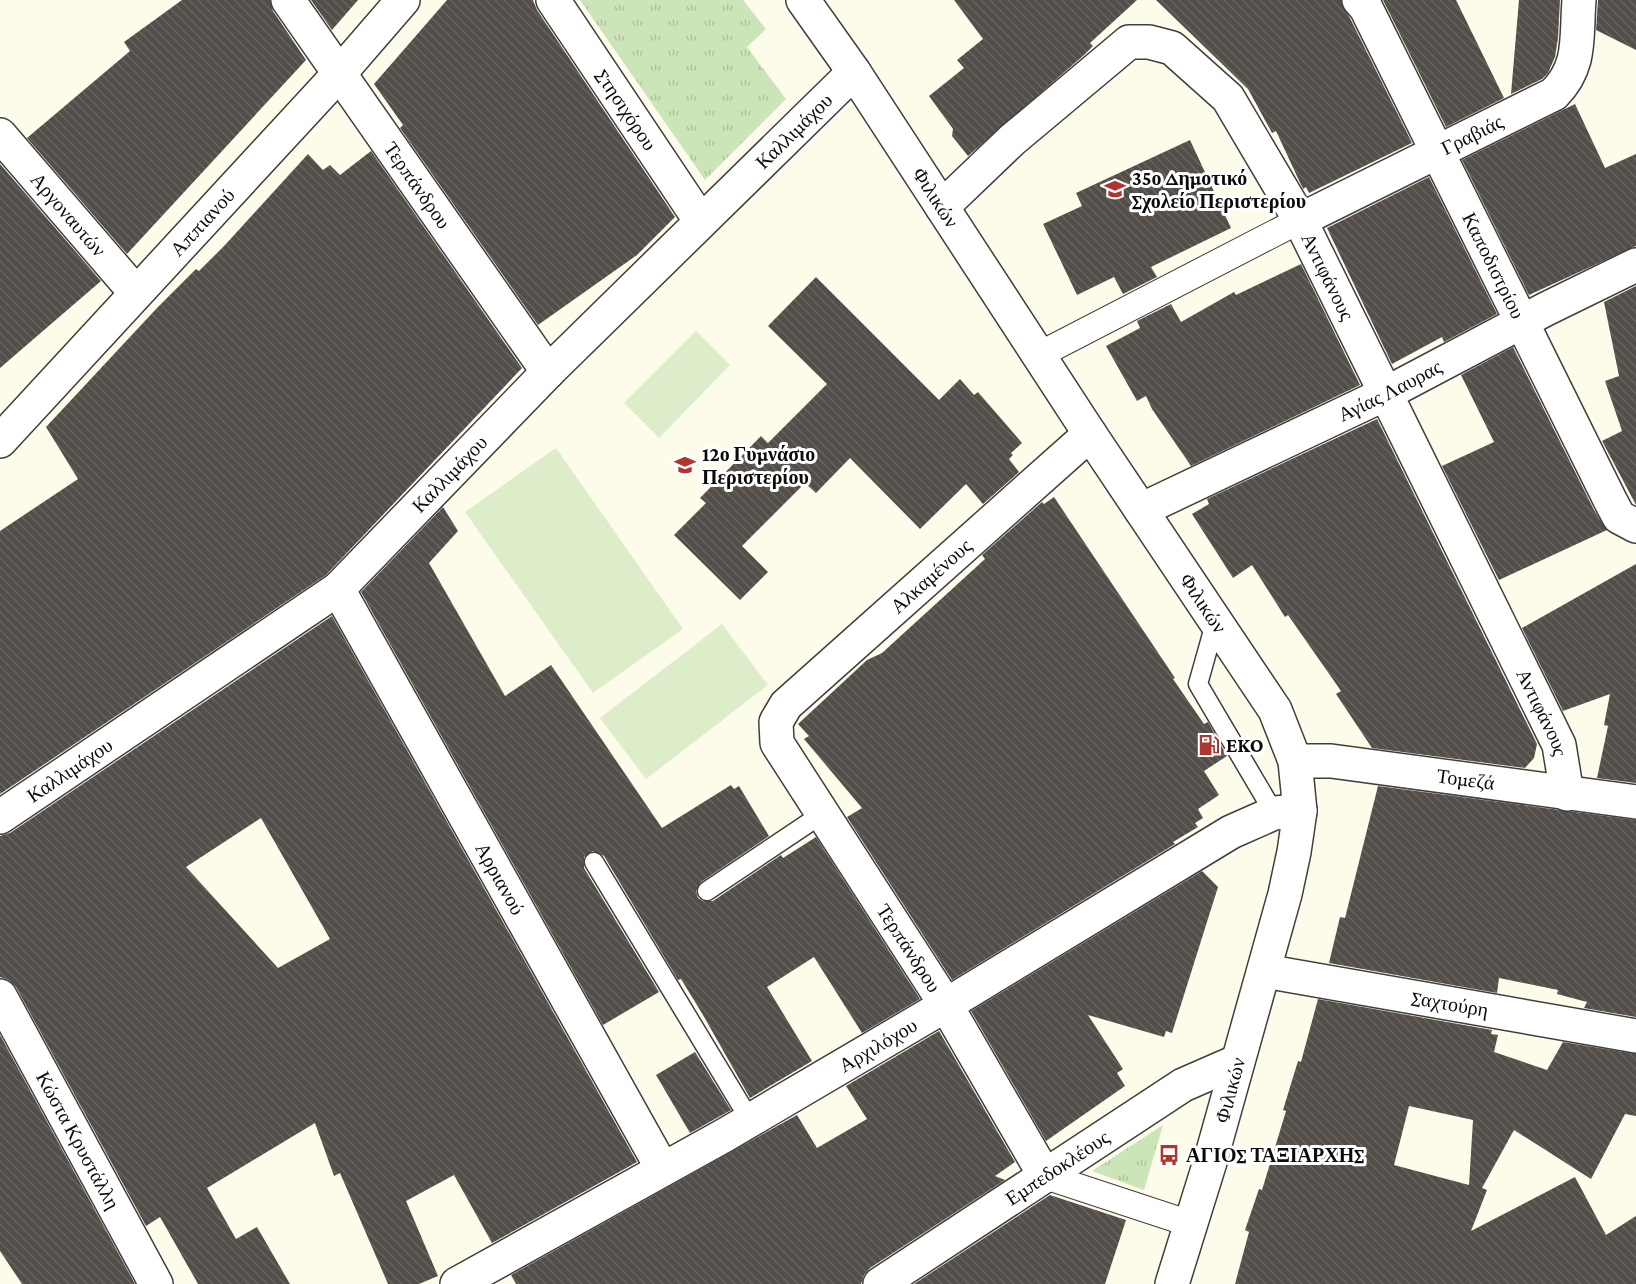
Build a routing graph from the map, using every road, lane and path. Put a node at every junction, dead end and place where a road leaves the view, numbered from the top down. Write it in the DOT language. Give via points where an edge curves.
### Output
graph roads {
  1 [pos="288,0"];
  2 [pos="403,0"];
  3 [pos="553,0"];
  4 [pos="803,0"];
  5 [pos="1359,0"];
  6 [pos="1579,0"];
  7 [pos="854,72"];
  8 [pos="339,74"];
  9 [pos="0,135"];
  10 [pos="1439,152"];
  11 [pos="942,207"];
  12 [pos="700,220"];
  13 [pos="1300,220"];
  14 [pos="1636,265"];
  15 [pos="136,293"];
  16 [pos="1521,322"];
  17 [pos="1039,356"];
  18 [pos="548,372"];
  19 [pos="1387,393"];
  20 [pos="1090,434"];
  21 [pos="0,441"];
  22 [pos="1141,510"];
  23 [pos="1636,526"];
  24 [pos="338,589"];
  25 [pos="1216,620"];
  26 [pos="776,722"];
  27 [pos="1295,761"];
  28 [pos="1567,794"];
  29 [pos="1636,802"];
  30 [pos="1287,812"];
  31 [pos="822,814"];
  32 [pos="0,817"];
  33 [pos="594,862"];
  34 [pos="707,891"];
  35 [pos="1264,971"];
  36 [pos="0,996"];
  37 [pos="946,1005"];
  38 [pos="1636,1035"];
  39 [pos="1238,1061"];
  40 [pos="750,1120"];
  41 [pos="662,1168"];
  42 [pos="1045,1176"];
  43 [pos="1191,1224"];
  44 [pos="156,1284"];
  45 [pos="457,1284"];
  46 [pos="880,1284"];
  47 [pos="1172,1284"];
  1 -- 8 [label="street, Τερπάνδρου"];
  2 -- 8 [label="street, Αππιανού"];
  3 -- 12 [label="street, Στησιχόρου"];
  4 -- 7 [label="street, Φιλικών"];
  5 -- 10 [label="street, Καποδιστρίου"];
  6 -- 10 [label="street, Γραβιάς" via="1574,63 1567,81 1554,94"];
  7 -- 11 [label="street, Φιλικών"];
  7 -- 12 [label="street, Καλλιμάχου"];
  8 -- 15 [label="street, Αππιανού"];
  8 -- 18 [label="street, Τερπάνδρου"];
  9 -- 15 [label="street, Αργοναυτών"];
  10 -- 13 [label="street, Γραβιάς"];
  10 -- 16 [label="street, Καποδιστρίου"];
  11 -- 13 [label="street, Αντιφάνους" via="1012,140 1129,42 1149,42 1172,48 1228,98"];
  11 -- 17 [label="street, Φιλικών"];
  12 -- 18 [label="street, Καλλιμάχου"];
  13 -- 17 [label="street"];
  13 -- 19 [label="street, Αντιφάνους"];
  14 -- 16 [label="street, Αγίας Λαυρας"];
  15 -- 21 [label="street, Αππιανού"];
  16 -- 19 [label="street, Αγίας Λαυρας"];
  16 -- 23 [label="street, Καποδιστρίου" via="1619,517"];
  17 -- 20 [label="street, Φιλικών"];
  18 -- 24 [label="street, Καλλιμάχου"];
  19 -- 22 [label="street, Αγίας Λαυρας"];
  19 -- 28 [label="street, Αντιφάνους" via="1559,745"];
  20 -- 22 [label="street, Φιλικών"];
  20 -- 26 [label="street, Αλκαμένους" via="786,705"];
  22 -- 25 [label="street, Φιλικών"];
  24 -- 32 [label="street, Καλλιμάχου"];
  24 -- 41 [label="street, Αρριανού"];
  25 -- 27 [label="street, Φιλικών" via="1275,710"];
  25 -- 30 [label="lane" via="1198,684"];
  26 -- 31 [label="street, Τερπάνδρου" via="777,743"];
  27 -- 28 [label="street, Τομεζά" via="1331,761"];
  27 -- 30 [label="street, Φιλικών"];
  28 -- 29 [label="street, Τομεζά"];
  30 -- 35 [label="street, Φιλικών" via="1285,894"];
  30 -- 37 [label="street, Αρχιλόχου" via="1232,832"];
  31 -- 34 [label="lane"];
  31 -- 37 [label="street, Τερπάνδρου"];
  33 -- 40 [label="lane"];
  35 -- 38 [label="street, Σαχτούρη"];
  35 -- 39 [label="street, Φιλικών"];
  36 -- 44 [label="street, Κώστα Κρυστάλλη"];
  37 -- 40 [label="street, Αρχιλόχου"];
  37 -- 42 [label="street, Τερπάνδρου"];
  39 -- 42 [label="street, Εμπεδοκλέους" via="1183,1085"];
  39 -- 43 [label="street, Φιλικών"];
  40 -- 41 [label="street, Αρχιλόχου"];
  41 -- 45 [label="street, Αρχιλόχου"];
  42 -- 43 [label="street"];
  42 -- 46 [label="street, Εμπεδοκλέους"];
  43 -- 47 [label="street, Φιλικών"];
}
